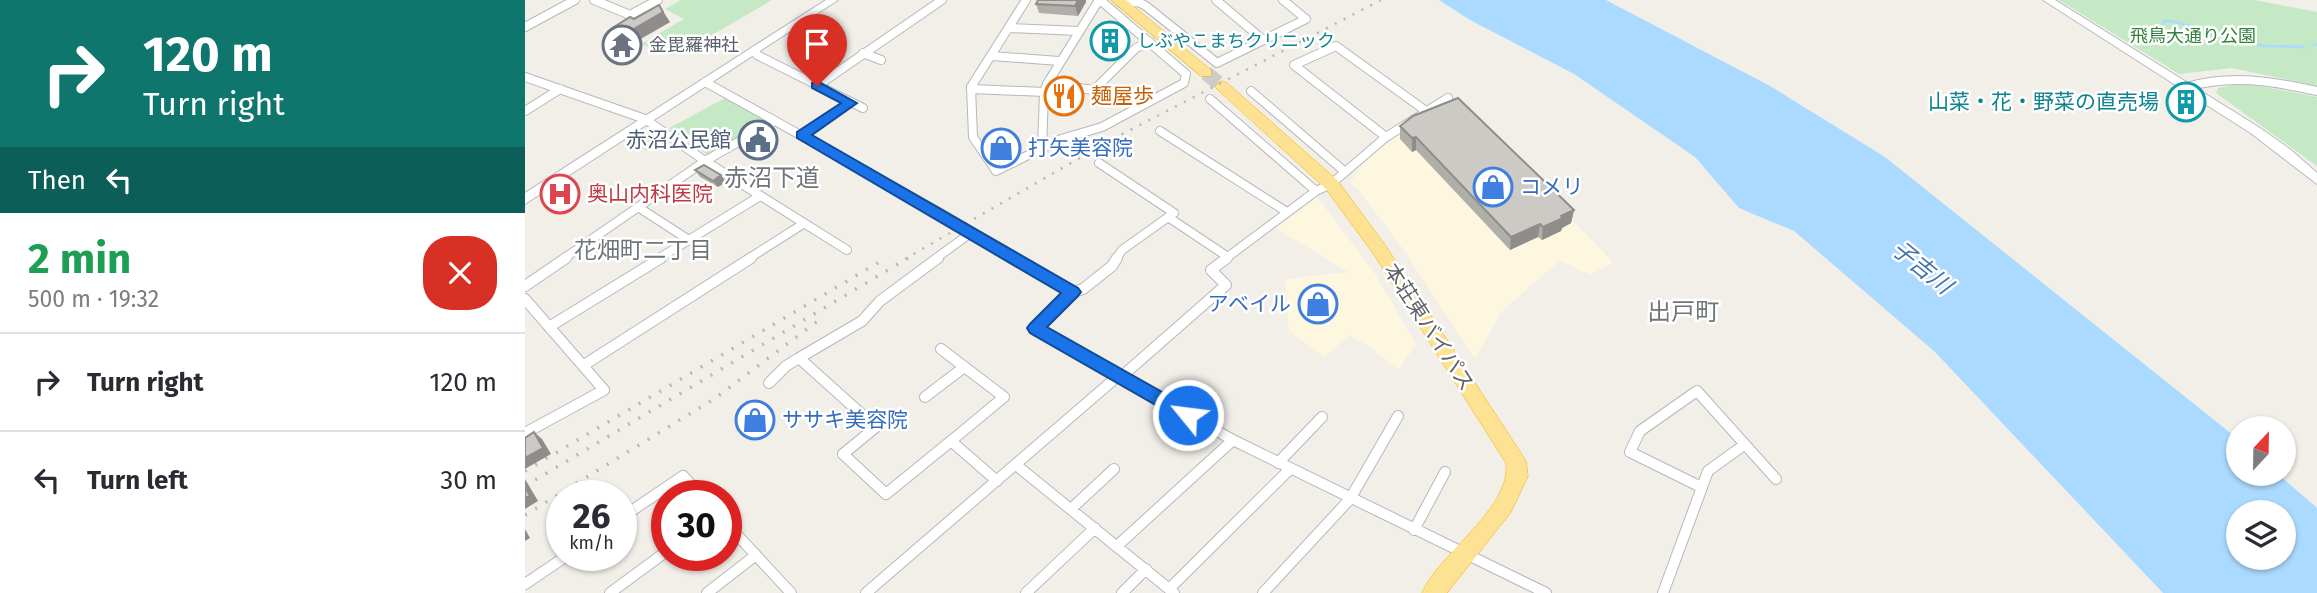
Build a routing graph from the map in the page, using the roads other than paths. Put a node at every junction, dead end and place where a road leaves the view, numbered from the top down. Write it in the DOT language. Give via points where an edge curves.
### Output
graph roads {
  1 [pos="575,0"];
  2 [pos="594,0"];
  3 [pos="658,0"];
  4 [pos="833,0"];
  5 [pos="942,0"];
  6 [pos="1026,0"];
  7 [pos="1099,0"];
  8 [pos="1216,0"];
  9 [pos="1283,0"];
  10 [pos="2048,0"];
  11 [pos="1120,1"];
  12 [pos="525,27"];
  13 [pos="1009,28"];
  14 [pos="1079,31"];
  15 [pos="1262,39"];
  16 [pos="1150,42"];
  17 [pos="755,50"];
  18 [pos="863,53"];
  19 [pos="992,55"];
  20 [pos="881,60"];
  21 [pos="1059,61"];
  22 [pos="1206,73"];
  23 [pos="525,76"];
  24 [pos="705,82"];
  25 [pos="817,86"];
  26 [pos="2186,87"];
  27 [pos="1046,88"];
  28 [pos="560,89"];
  29 [pos="971,89"];
  30 [pos="1251,91"];
  31 [pos="2317,91"];
  32 [pos="1216,93"];
  33 [pos="1448,98"];
  34 [pos="850,103"];
  35 [pos="863,108"];
  36 [pos="525,111"];
  37 [pos="1426,111"];
  38 [pos="645,119"];
  39 [pos="775,121"];
  40 [pos="1160,131"];
  41 [pos="802,135"];
  42 [pos="1386,137"];
  43 [pos="1042,148"];
  44 [pos="705,161"];
  45 [pos="1099,163"];
  46 [pos="2317,180"];
  47 [pos="1330,182"];
  48 [pos="760,196"];
  49 [pos="525,199"];
  50 [pos="638,207"];
  51 [pos="1287,212"];
  52 [pos="1168,217"];
  53 [pos="803,224"];
  54 [pos="972,232"];
  55 [pos="689,240"];
  56 [pos="847,250"];
  57 [pos="1228,257"];
  58 [pos="525,286"];
  59 [pos="1073,292"];
  60 [pos="525,299"];
  61 [pos="549,327"];
  62 [pos="941,349"];
  63 [pos="799,358"];
  64 [pos="584,365"];
  65 [pos="963,368"];
  66 [pos="1119,377"];
  67 [pos="769,383"];
  68 [pos="925,397"];
  69 [pos="1398,416"];
  70 [pos="1322,417"];
  71 [pos="525,433"];
  72 [pos="1233,440"];
  73 [pos="951,441"];
  74 [pos="1744,445"];
  75 [pos="1016,464"];
  76 [pos="1284,466"];
  77 [pos="1114,469"];
  78 [pos="1445,472"];
  79 [pos="1776,479"];
  80 [pos="997,481"];
  81 [pos="1701,487"];
  82 [pos="1350,499"];
  83 [pos="1071,509"];
  84 [pos="1095,528"];
  85 [pos="1414,530"];
  86 [pos="742,540"];
  87 [pos="1117,546"];
  88 [pos="1465,554"];
  89 [pos="756,555"];
  90 [pos="651,563"];
  91 [pos="1146,569"];
  92 [pos="546,570"];
  93 [pos="525,584"];
  94 [pos="1172,591"];
  95 [pos="610,593"];
  96 [pos="707,593"];
  97 [pos="791,593"];
  98 [pos="866,593"];
  99 [pos="1026,593"];
  100 [pos="1122,593"];
  101 [pos="1263,593"];
  102 [pos="1433,593"];
  103 [pos="1546,593"];
  104 [pos="1663,593"];
  1 -- 12 [label="street"];
  2 -- 3 [label="street" via="630,15"];
  4 -- 17 [label="street"];
  5 -- 18 [label="street"];
  6 -- 13 [label="street"];
  7 -- 14 [label="street"];
  7 -- 16 [label="street"];
  8 -- 15 [label="street"];
  9 -- 15 [label="street" via="1306,19"];
  10 -- 26 [label="street"];
  11 -- 15 [label="street" via="1146,6 1217,63"];
  11 -- 22 [label="highway"];
  13 -- 14 [label="street"];
  13 -- 19 [label="street"];
  14 -- 21 [label="street"];
  16 -- 27 [label="street" via="1136,48 1094,90"];
  16 -- 43 [label="street" via="1186,74 1184,83 1102,127"];
  17 -- 24 [label="street"];
  17 -- 25 [label="street"];
  18 -- 20 [label="street"];
  18 -- 25 [label="street"];
  19 -- 21 [label="street"];
  19 -- 29 [label="street"];
  21 -- 27 [label="street"];
  23 -- 28 [label="street"];
  24 -- 38 [label="street"];
  24 -- 39 [label="street"];
  25 -- 34 [label="street"];
  26 -- 31 [label="street" via="2235,76"];
  26 -- 46 [label="street" via="2287,153"];
  27 -- 29 [label="street"];
  27 -- 43 [label="street"];
  28 -- 36 [label="street"];
  28 -- 38 [label="street"];
  29 -- 43 [label="street" via="973,137 996,171"];
  30 -- 47 [label="street"];
  32 -- 47 [label="highway, 本荘東バイパス"];
  33 -- 37 [label="street"];
  34 -- 35 [label="street"];
  34 -- 41 [label="street"];
  37 -- 42 [label="street"];
  37 -- 42 [label="street" via="1336,46 1294,65"];
  38 -- 44 [label="street"];
  38 -- 49 [label="street"];
  39 -- 41 [label="street"];
  39 -- 44 [label="street"];
  40 -- 51 [label="street"];
  41 -- 54 [label="street"];
  42 -- 47 [label="street"];
  44 -- 48 [label="street"];
  44 -- 50 [label="street"];
  45 -- 52 [label="street" via="1174,213"];
  47 -- 51 [label="street"];
  47 -- 88 [label="highway, 本荘東バイパス" via="1379,249 1516,461 1514,488"];
  48 -- 53 [label="street"];
  48 -- 55 [label="street"];
  50 -- 55 [label="street"];
  50 -- 58 [label="street"];
  51 -- 57 [label="street"];
  52 -- 57 [label="street"];
  52 -- 59 [label="street" via="1122,250 1112,266 1083,289"];
  53 -- 56 [label="street"];
  53 -- 64 [label="street"];
  54 -- 59 [label="street"];
  54 -- 63 [label="street" via="880,300 862,321"];
  55 -- 61 [label="street"];
  57 -- 66 [label="street" via="1211,271 1226,285"];
  59 -- 66 [label="street" via="1035,328"];
  60 -- 61 [label="street"];
  61 -- 64 [label="street"];
  62 -- 65 [label="street"];
  63 -- 67 [label="street"];
  63 -- 73 [label="street" via="877,427 843,454 885,494"];
  64 -- 71 [label="street" via="604,390"];
  65 -- 68 [label="street"];
  65 -- 73 [label="street" via="1004,397"];
  66 -- 72 [label="street"];
  66 -- 75 [label="street"];
  69 -- 82 [label="street"];
  70 -- 76 [label="street"];
  72 -- 76 [label="street"];
  72 -- 87 [label="street"];
  73 -- 80 [label="street"];
  74 -- 79 [label="street"];
  74 -- 81 [label="street" via="1708,471"];
  74 -- 81 [label="street" via="1697,391 1640,431 1630,452"];
  75 -- 80 [label="street"];
  75 -- 83 [label="street"];
  76 -- 82 [label="street"];
  76 -- 94 [label="street"];
  77 -- 83 [label="street"];
  78 -- 85 [label="street"];
  80 -- 98 [label="street"];
  81 -- 104 [label="street"];
  82 -- 85 [label="street"];
  82 -- 101 [label="street"];
  83 -- 84 [label="street"];
  84 -- 87 [label="street"];
  84 -- 99 [label="street"];
  85 -- 88 [label="street"];
  86 -- 89 [label="street"];
  87 -- 91 [label="street"];
  88 -- 102 [label="highway, 本荘東バイパス"];
  88 -- 103 [label="street"];
  89 -- 96 [label="street"];
  89 -- 97 [label="street"];
  90 -- 95 [label="street"];
  91 -- 94 [label="street"];
  91 -- 100 [label="street"];
  92 -- 93 [label="street"];
}
